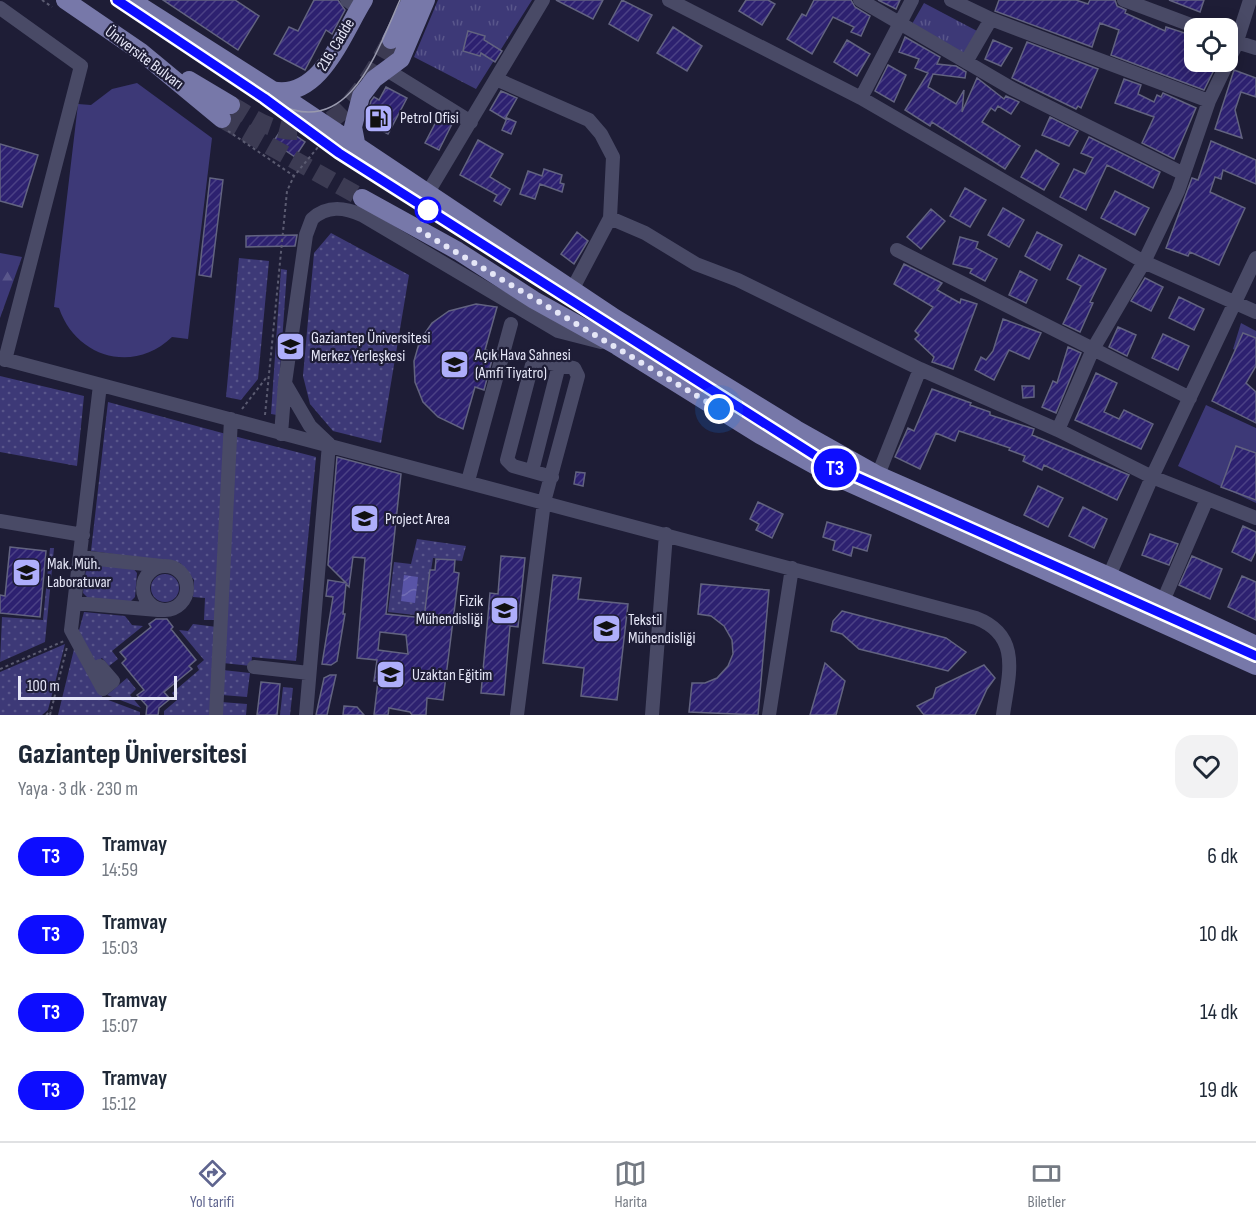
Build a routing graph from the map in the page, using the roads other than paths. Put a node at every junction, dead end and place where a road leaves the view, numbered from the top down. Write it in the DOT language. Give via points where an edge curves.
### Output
graph roads {
  1 [pos="65,0"];
  2 [pos="131,0"];
  3 [pos="411,0"];
  4 [pos="426,0"];
  5 [pos="543,0"];
  6 [pos="669,0"];
  7 [pos="861,0"];
  8 [pos="912,0"];
  9 [pos="951,0"];
  10 [pos="1124,0"];
  11 [pos="1250,0"];
  12 [pos="356,3"];
  13 [pos="0,8"];
  14 [pos="992,19"];
  15 [pos="900,22"];
  16 [pos="1184,22"];
  17 [pos="1238,27"];
  18 [pos="391,40"];
  19 [pos="1238,43"];
  20 [pos="1256,48"];
  21 [pos="966,62"];
  22 [pos="387,70"];
  23 [pos="1220,72"];
  24 [pos="496,79"];
  25 [pos="270,89"];
  26 [pos="861,98"];
  27 [pos="1209,101"];
  28 [pos="226,112"];
  29 [pos="471,122"];
  30 [pos="357,148"];
  31 [pos="1184,174"];
  32 [pos="427,194"];
  33 [pos="362,198"];
  34 [pos="610,218"];
  35 [pos="897,250"];
  36 [pos="1256,258"];
  37 [pos="1144,262"];
  38 [pos="572,290"];
  39 [pos="1237,302"];
  40 [pos="1256,312"];
  41 [pos="511,324"];
  42 [pos="612,345"];
  43 [pos="1093,350"];
  44 [pos="2,359"];
  45 [pos="559,365"];
  46 [pos="920,369"];
  47 [pos="285,383"];
  48 [pos="100,385"];
  49 [pos="1190,398"];
  50 [pos="231,419"];
  51 [pos="1058,430"];
  52 [pos="281,434"];
  53 [pos="329,444"];
  54 [pos="532,471"];
  55 [pos="878,475"];
  56 [pos="552,477"];
  57 [pos="1152,477"];
  58 [pos="468,481"];
  59 [pos="1207,499"];
  60 [pos="544,502"];
  61 [pos="1256,518"];
  62 [pos="0,521"];
  63 [pos="666,534"];
  64 [pos="83,535"];
  65 [pos="80,557"];
  66 [pos="165,566"];
  67 [pos="792,568"];
  68 [pos="1109,576"];
  69 [pos="1163,601"];
  70 [pos="75,603"];
  71 [pos="160,610"];
  72 [pos="1256,645"];
  73 [pos="1256,666"];
  74 [pos="254,667"];
  75 [pos="93,671"];
  76 [pos="309,673"];
  77 [pos="216,715"];
  78 [pos="306,715"];
  79 [pos="517,715"];
  80 [pos="651,715"];
  81 [pos="769,715"];
  82 [pos="1003,715"];
  1 -- 28 [label="main road, Üniversite Bulvarı"];
  2 -- 25 [label="main road"];
  3 -- 18 [label="main road"];
  4 -- 22 [label="main road" via="401,59"];
  5 -- 24 [label="street"];
  6 -- 26 [label="street"];
  7 -- 15 [label="street"];
  8 -- 15 [label="street"];
  9 -- 14 [label="street"];
  10 -- 16 [label="street"];
  11 -- 17 [label="street"];
  12 -- 25 [label="main road, 216. Cadde" via="320,74 294,91"];
  13 -- 44 [label="street" via="81,66"];
  14 -- 21 [label="street"];
  14 -- 27 [label="street"];
  15 -- 21 [label="street"];
  15 -- 26 [label="street"];
  19 -- 20 [label="street"];
  21 -- 31 [label="street"];
  22 -- 29 [label="street"];
  22 -- 30 [label="main road" via="367,87 357,106 353,127"];
  23 -- 27 [label="street"];
  24 -- 29 [label="street"];
  24 -- 34 [label="street" via="589,120 601,134 613,157"];
  25 -- 30 [label="main road"];
  26 -- 37 [label="street"];
  27 -- 31 [label="street"];
  29 -- 32 [label="street"];
  30 -- 32 [label="main road"];
  31 -- 37 [label="street"];
  32 -- 38 [label="main road"];
  33 -- 42 [label="main road"];
  34 -- 38 [label="street"];
  34 -- 46 [label="street" via="645,232 696,264 738,280"];
  35 -- 43 [label="street"];
  36 -- 39 [label="street"];
  37 -- 39 [label="street"];
  37 -- 43 [label="street"];
  38 -- 55 [label="main road" via="796,429"];
  39 -- 40 [label="street"];
  39 -- 49 [label="street"];
  41 -- 58 [label="street"];
  42 -- 47 [label="street" via="558,331 362,215 341,208 318,213 306,235"];
  42 -- 73 [label="main road" via="836,477"];
  43 -- 49 [label="street"];
  43 -- 51 [label="street"];
  44 -- 48 [label="street"];
  45 -- 54 [label="street"];
  45 -- 54 [label="street" via="539,361 532,365 507,460 513,466"];
  45 -- 56 [label="street" via="574,369 578,376"];
  46 -- 51 [label="street"];
  46 -- 55 [label="street"];
  47 -- 52 [label="street"];
  47 -- 53 [label="street" via="310,426"];
  48 -- 50 [label="street"];
  48 -- 64 [label="street"];
  49 -- 57 [label="street"];
  50 -- 52 [label="street"];
  50 -- 77 [label="street"];
  51 -- 57 [label="street"];
  52 -- 53 [label="street"];
  53 -- 58 [label="street"];
  53 -- 76 [label="street"];
  54 -- 56 [label="street"];
  55 -- 68 [label="main road"];
  56 -- 60 [label="street"];
  57 -- 59 [label="street"];
  57 -- 68 [label="street"];
  58 -- 60 [label="street"];
  59 -- 61 [label="street"];
  59 -- 69 [label="street"];
  60 -- 63 [label="street"];
  60 -- 79 [label="street"];
  62 -- 64 [label="street"];
  63 -- 67 [label="street"];
  63 -- 80 [label="street"];
  64 -- 65 [label="street"];
  65 -- 66 [label="street"];
  65 -- 70 [label="street"];
  66 -- 71 [label="street" via="149,573 143,589 150,605"];
  66 -- 71 [label="street" via="184,577 187,594 177,608"];
  67 -- 81 [label="street"];
  67 -- 82 [label="street" via="992,625 1009,653"];
  68 -- 69 [label="main road"];
  69 -- 72 [label="main road"];
  70 -- 71 [label="street"];
  70 -- 75 [label="street" via="71,630"];
  74 -- 76 [label="street"];
  76 -- 78 [label="street"];
}
